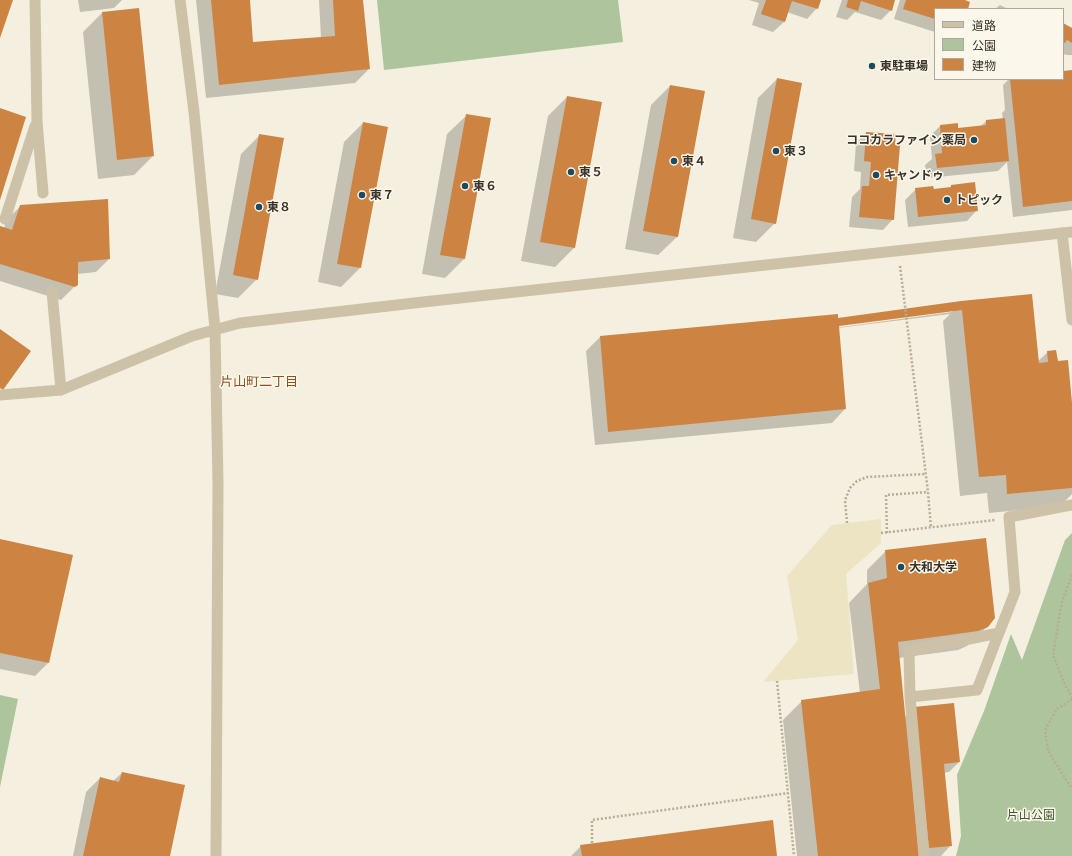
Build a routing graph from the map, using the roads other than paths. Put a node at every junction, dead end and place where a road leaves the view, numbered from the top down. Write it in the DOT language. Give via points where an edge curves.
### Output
graph roads {
  1 [pos="35,0"];
  2 [pos="180,0"];
  3 [pos="37,121"];
  4 [pos="43,193"];
  5 [pos="5,219"];
  6 [pos="1067,232"];
  7 [pos="52,292"];
  8 [pos="1072,320"];
  9 [pos="215,329"];
  10 [pos="61,390"];
  11 [pos="0,395"];
  12 [pos="1072,505"];
  13 [pos="1000,630"];
  14 [pos="910,697"];
  15 [pos="216,856"];
  16 [pos="924,856"];
  1 -- 3 [label="street"];
  2 -- 9 [label="street" via="194,112"];
  3 -- 4 [label="street"];
  3 -- 5 [label="street"];
  6 -- 8 [label="street"];
  6 -- 9 [label="street" via="423,302 240,323"];
  7 -- 10 [label="street"];
  9 -- 10 [label="street"];
  9 -- 15 [label="street" via="218,484"];
  10 -- 11 [label="street"];
  12 -- 13 [label="street" via="1009,517 1015,592"];
  13 -- 14 [label="street" via="977,690"];
  13 -- 14 [label="street" via="999,633 909,651"];
  14 -- 16 [label="street"];
}
